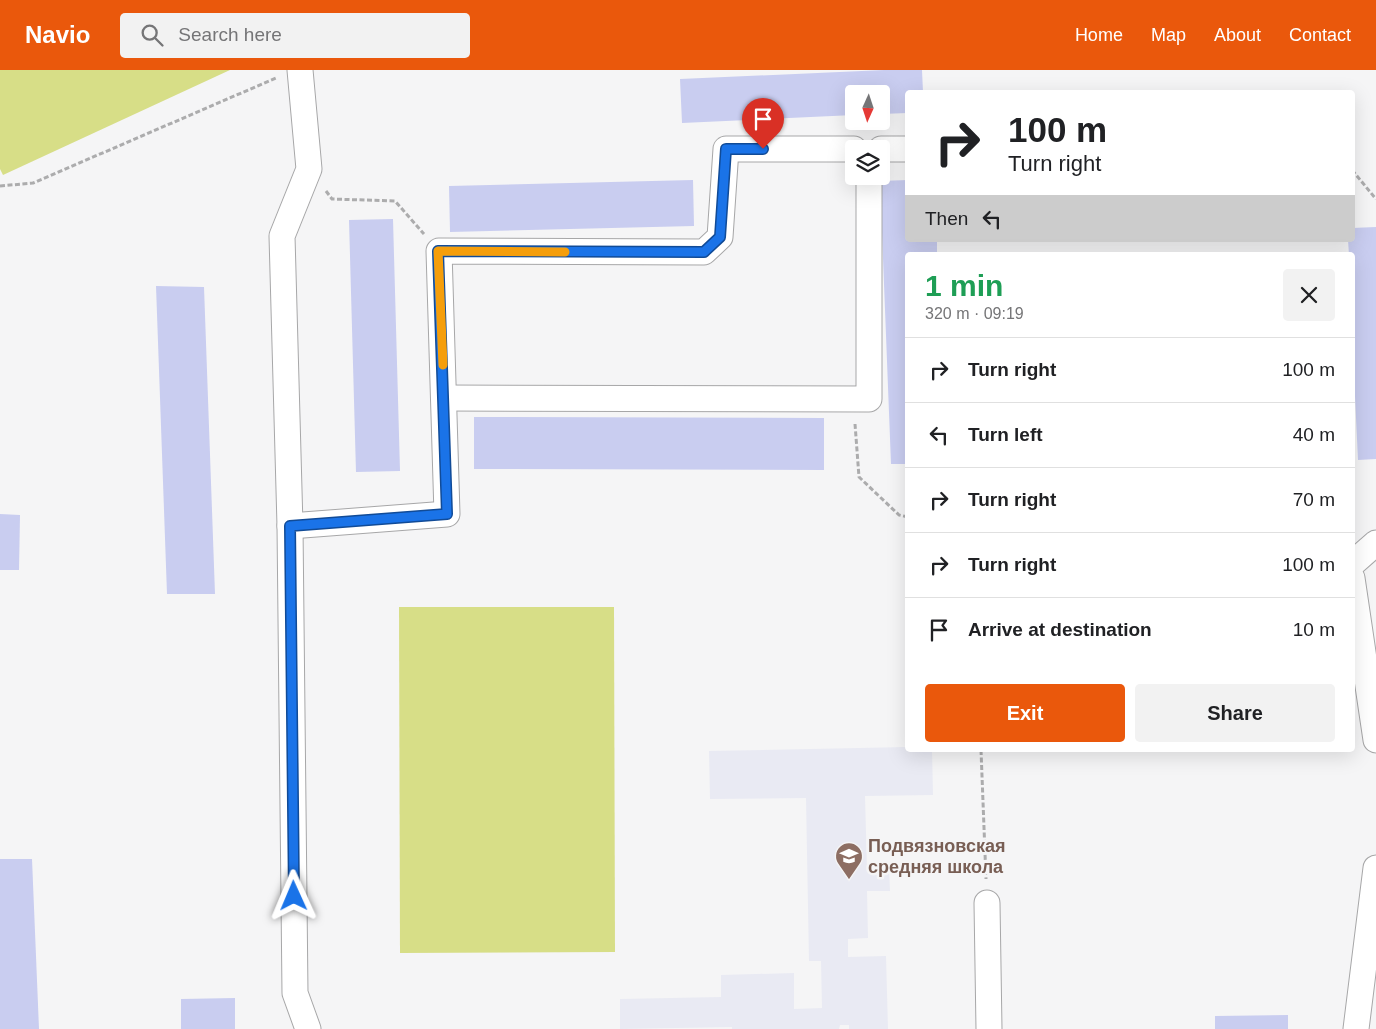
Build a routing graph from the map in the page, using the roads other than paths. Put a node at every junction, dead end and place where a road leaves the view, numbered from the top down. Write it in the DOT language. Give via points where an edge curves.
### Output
graph roads {
  1 [pos="300,70"];
  2 [pos="845,149"];
  3 [pos="890,149"];
  4 [pos="905,149"];
  5 [pos="869,185"];
  6 [pos="444,398"];
  7 [pos="290,526"];
  8 [pos="1376,543"];
  9 [pos="1355,561"];
  10 [pos="1355,598"];
  11 [pos="1376,740"];
  12 [pos="1376,868"];
  13 [pos="987,902"];
  14 [pos="308,1029"];
  15 [pos="989,1029"];
  16 [pos="1356,1029"];
  1 -- 7 [label="street" via="309,169 282,236"];
  2 -- 6 [label="street" via="726,149 720,237 704,252 438,251"];
  3 -- 4 [label="street"];
  5 -- 6 [label="street" via="869,399"];
  6 -- 7 [label="street" via="447,514"];
  7 -- 14 [label="street" via="295,993"];
  8 -- 9 [label="street"];
  10 -- 11 [label="street"];
  12 -- 16 [label="street"];
  13 -- 15 [label="street"];
}
